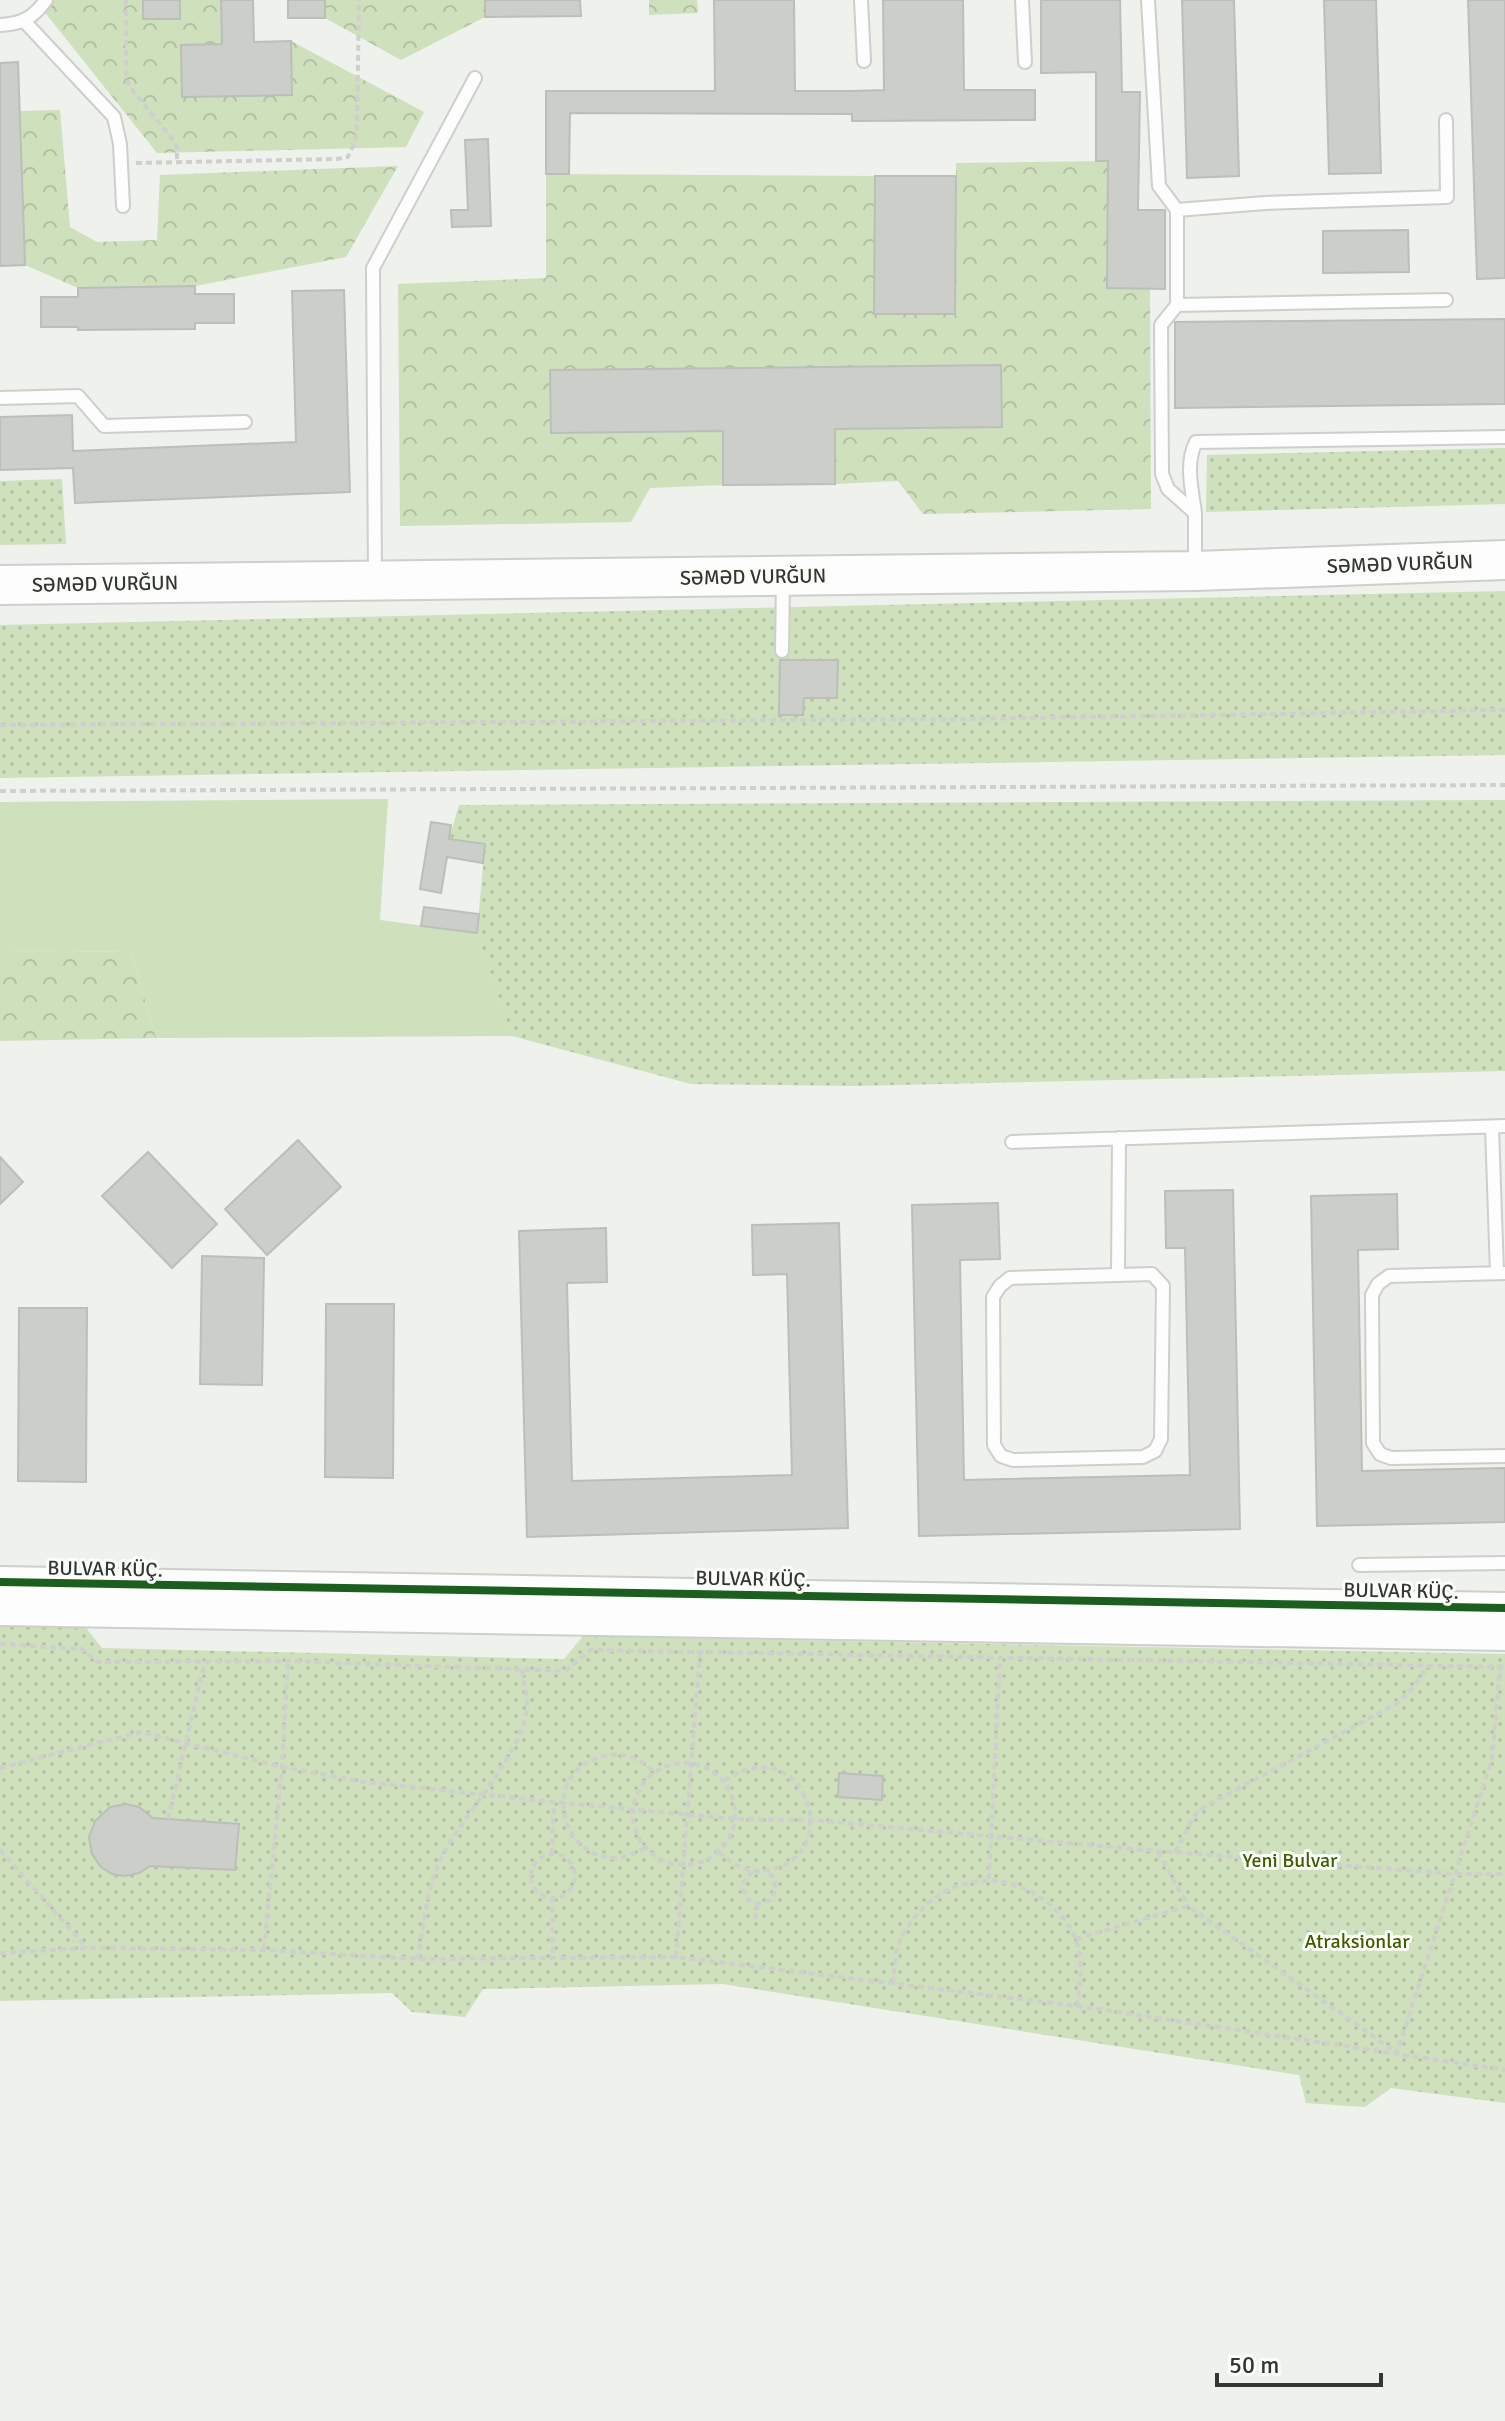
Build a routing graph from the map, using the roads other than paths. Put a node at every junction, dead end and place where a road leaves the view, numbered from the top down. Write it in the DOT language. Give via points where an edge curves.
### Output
graph roads {
  1 [pos="46,0"];
  2 [pos="861,0"];
  3 [pos="1022,0"];
  4 [pos="1148,0"];
  5 [pos="25,22"];
  6 [pos="0,25"];
  7 [pos="864,61"];
  8 [pos="1025,62"];
  9 [pos="475,78"];
  10 [pos="1446,120"];
  11 [pos="123,206"];
  12 [pos="1177,210"];
  13 [pos="1446,300"];
  14 [pos="1177,305"];
  15 [pos="0,398"];
  16 [pos="245,422"];
  17 [pos="1505,437"];
  18 [pos="1195,513"];
  19 [pos="1505,560"];
  20 [pos="1196,571"];
  21 [pos="783,576"];
  22 [pos="375,582"];
  23 [pos="0,585"];
  24 [pos="782,651"];
  25 [pos="1498,1126"];
  26 [pos="1119,1138"];
  27 [pos="1012,1142"];
  28 [pos="1501,1273"];
  29 [pos="1118,1275"];
  30 [pos="1505,1456"];
  31 [pos="1505,1563"];
  32 [pos="1359,1565"];
  33 [pos="0,1582"];
  34 [pos="120,1599"];
  35 [pos="612,1606"];
  36 [pos="1505,1608"];
  37 [pos="0,1610"];
  38 [pos="1503,1644"];
  1 -- 5 [label="lane"];
  2 -- 7 [label="lane"];
  3 -- 8 [label="lane"];
  4 -- 12 [label="lane" via="1159,186"];
  5 -- 6 [label="lane"];
  5 -- 11 [label="lane" via="114,117"];
  9 -- 22 [label="lane" via="373,268"];
  10 -- 12 [label="lane" via="1447,197"];
  12 -- 14 [label="lane"];
  13 -- 14 [label="lane"];
  14 -- 18 [label="lane" via="1161,325 1162,474 1168,489"];
  15 -- 16 [label="lane" via="78,396 104,426"];
  17 -- 18 [label="lane" via="1196,442 1190,476"];
  18 -- 20 [label="lane"];
  19 -- 20 [label="main road, SƏMƏD VURĞUN"];
  20 -- 21 [label="main road, SƏMƏD VURĞUN"];
  21 -- 22 [label="main road, SƏMƏD VURĞUN"];
  21 -- 24 [label="lane"];
  22 -- 23 [label="main road, SƏMƏD VURĞUN"];
  25 -- 26 [label="lane"];
  25 -- 28 [label="lane"];
  26 -- 27 [label="lane"];
  26 -- 29 [label="lane"];
  28 -- 30 [label="lane" via="1389,1276 1378,1284 1372,1295 1373,1443 1391,1458"];
  29 -- 29 [label="lane" via="1152,1274 1163,1286 1161,1439 1155,1451 1143,1457 1001,1456 994,1445 993,1297 1000,1286 1010,1278"];
  31 -- 32 [label="lane"];
  33 -- 34 [label="street, BULVAR KÜÇ."];
  34 -- 35 [label="street, BULVAR KÜÇ."];
  34 -- 37 [label="street, BULVAR KÜÇ."];
  35 -- 36 [label="street, BULVAR KÜÇ."];
  35 -- 38 [label="street, BULVAR KÜÇ."];
}
